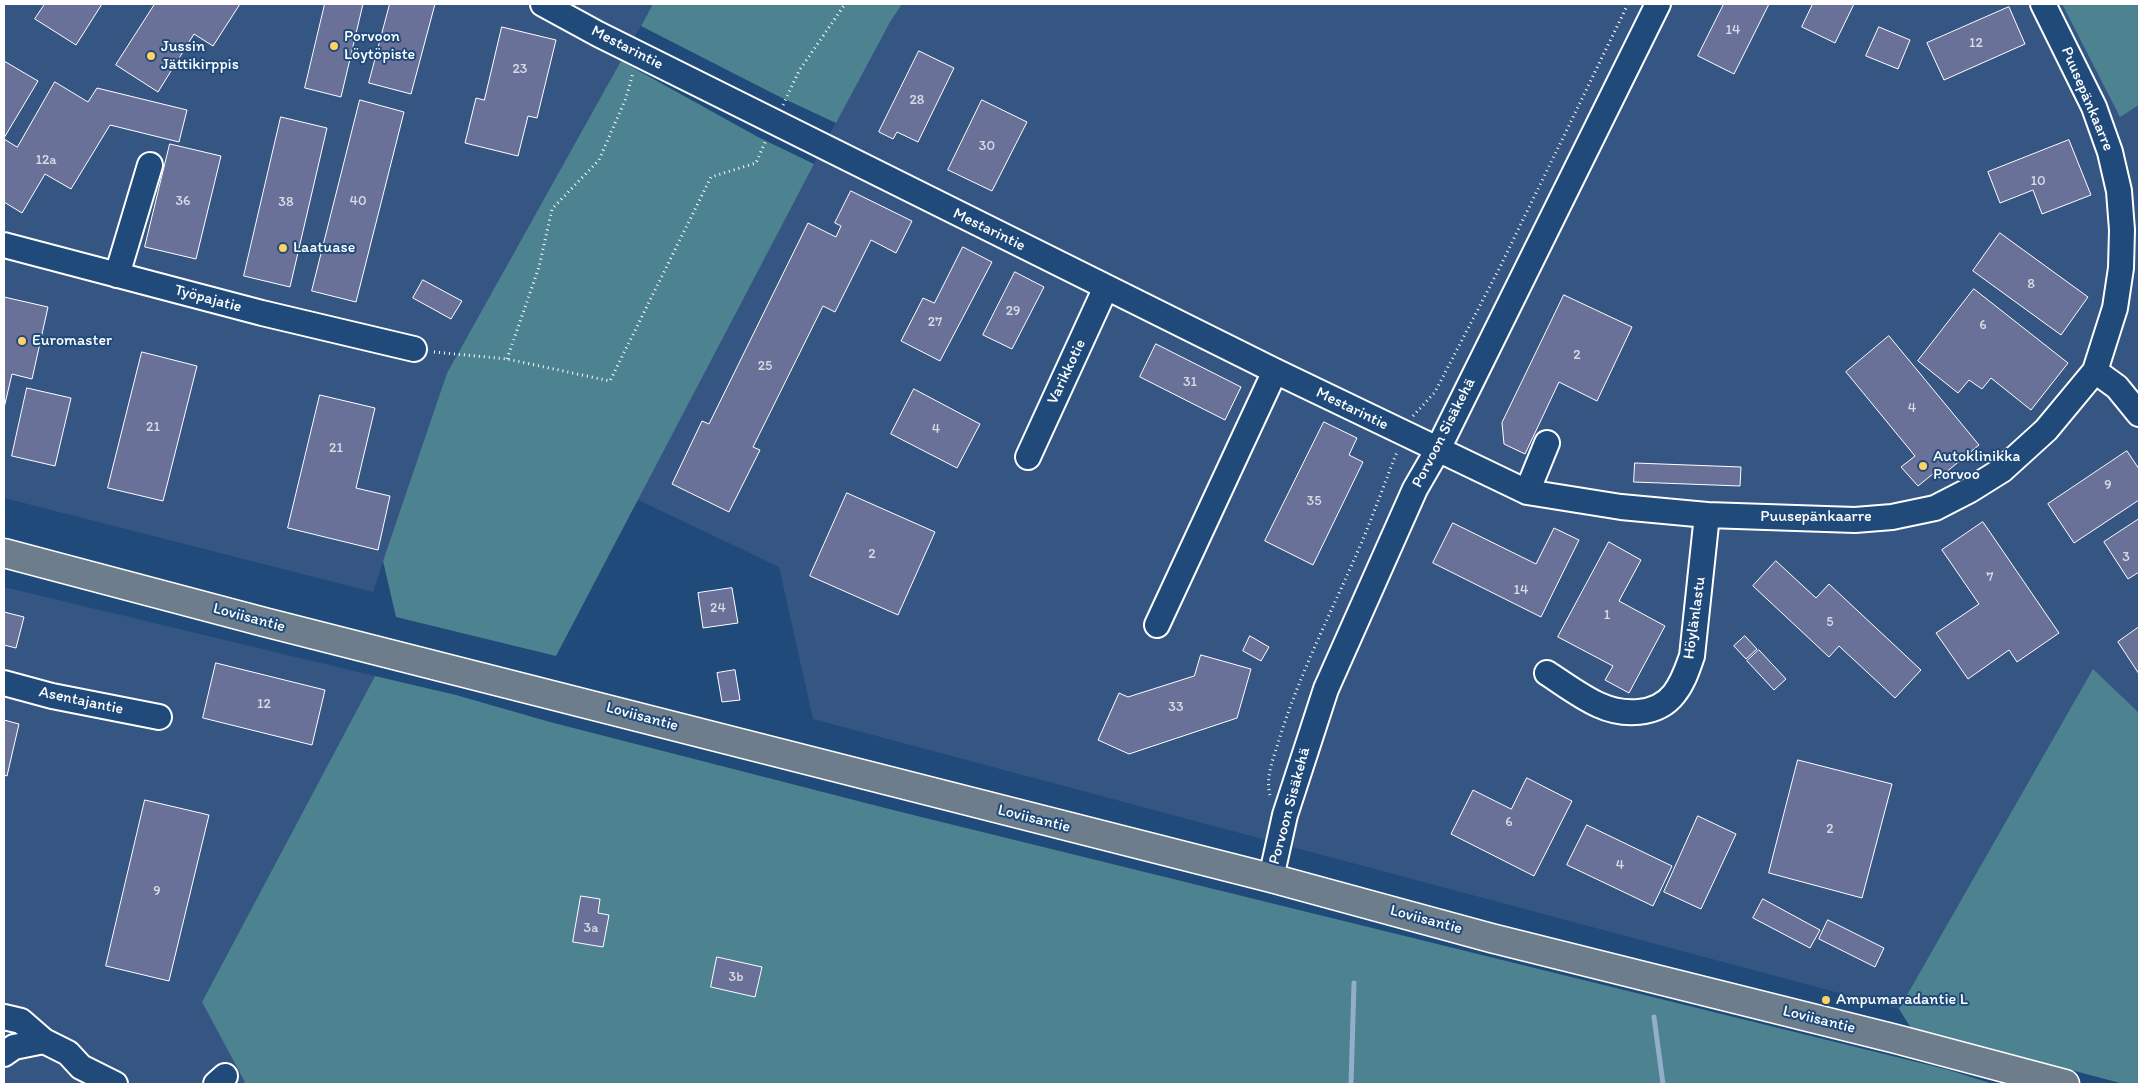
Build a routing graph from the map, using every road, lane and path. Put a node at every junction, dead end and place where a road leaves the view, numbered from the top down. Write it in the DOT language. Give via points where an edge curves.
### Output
graph roads {
  1 [pos="543,4"];
  2 [pos="845,4"];
  3 [pos="1628,4"];
  4 [pos="1658,4"];
  5 [pos="2043,4"];
  6 [pos="639,54"];
  7 [pos="774,123"];
  8 [pos="150,164"];
  9 [pos="4,245"];
  10 [pos="117,275"];
  11 [pos="1106,287"];
  12 [pos="414,349"];
  13 [pos="507,359"];
  14 [pos="1274,371"];
  15 [pos="2095,371"];
  16 [pos="2139,414"];
  17 [pos="1404,434"];
  18 [pos="1547,443"];
  19 [pos="1437,451"];
  20 [pos="1028,457"];
  21 [pos="1527,492"];
  22 [pos="1707,515"];
  23 [pos="4,553"];
  24 [pos="1157,625"];
  25 [pos="1547,673"];
  26 [pos="4,683"];
  27 [pos="159,717"];
  28 [pos="1285,815"];
  29 [pos="1271,878"];
  30 [pos="4,1017"];
  31 [pos="44,1041"];
  32 [pos="4,1054"];
  33 [pos="85,1076"];
  34 [pos="115,1084"];
  35 [pos="2064,1084"];
  1 -- 6 [label="street, Mestarintie"];
  2 -- 7 [label="path" via="800,71"];
  3 -- 17 [label="path" via="1501,265 1435,392 1412,417"];
  4 -- 19 [label="street, Porvoon Sisäkehä"];
  5 -- 15 [label="street, Puusepänkaarre" via="2094,108 2110,152 2119,191 2121,268 2115,308"];
  6 -- 7 [label="street, Mestarintie"];
  6 -- 13 [label="path" via="626,98 599,160 552,209 539,267"];
  7 -- 11 [label="street, Mestarintie"];
  7 -- 13 [label="path" via="756,163 711,177 610,381"];
  8 -- 10 [label="street"];
  9 -- 10 [label="street, Työpajatie"];
  10 -- 12 [label="street, Työpajatie"];
  11 -- 14 [label="street, Mestarintie"];
  11 -- 20 [label="street, Varikkotie"];
  12 -- 13 [label="path"];
  14 -- 17 [label="street, Mestarintie"];
  14 -- 24 [label="street"];
  15 -- 16 [label="street" via="2117,388"];
  15 -- 22 [label="street, Puusepänkaarre" via="2046,430 2002,470 1935,508 1892,517 1855,520"];
  17 -- 19 [label="street, Mestarintie"];
  17 -- 28 [label="path" via="1361,543 1288,710 1268,787 1271,800"];
  18 -- 21 [label="street"];
  19 -- 21 [label="street, Puusepänkaarre"];
  19 -- 28 [label="street, Porvoon Sisäkehä" via="1415,489 1326,689"];
  21 -- 22 [label="street, Puusepänkaarre" via="1621,507"];
  22 -- 25 [label="street, Höylänlastu" via="1692,656 1673,696 1654,709 1638,713 1621,712 1600,706"];
  23 -- 29 [label="main road, Loviisantie"];
  26 -- 27 [label="street, Asentajantie"];
  28 -- 29 [label="street, Porvoon Sisäkehä"];
  29 -- 35 [label="main road, Loviisantie" via="1491,938"];
  30 -- 31 [label="street" via="21,1021"];
  31 -- 32 [label="street" via="14,1047"];
  31 -- 33 [label="street" via="68,1053"];
  33 -- 34 [label="street"];
}
